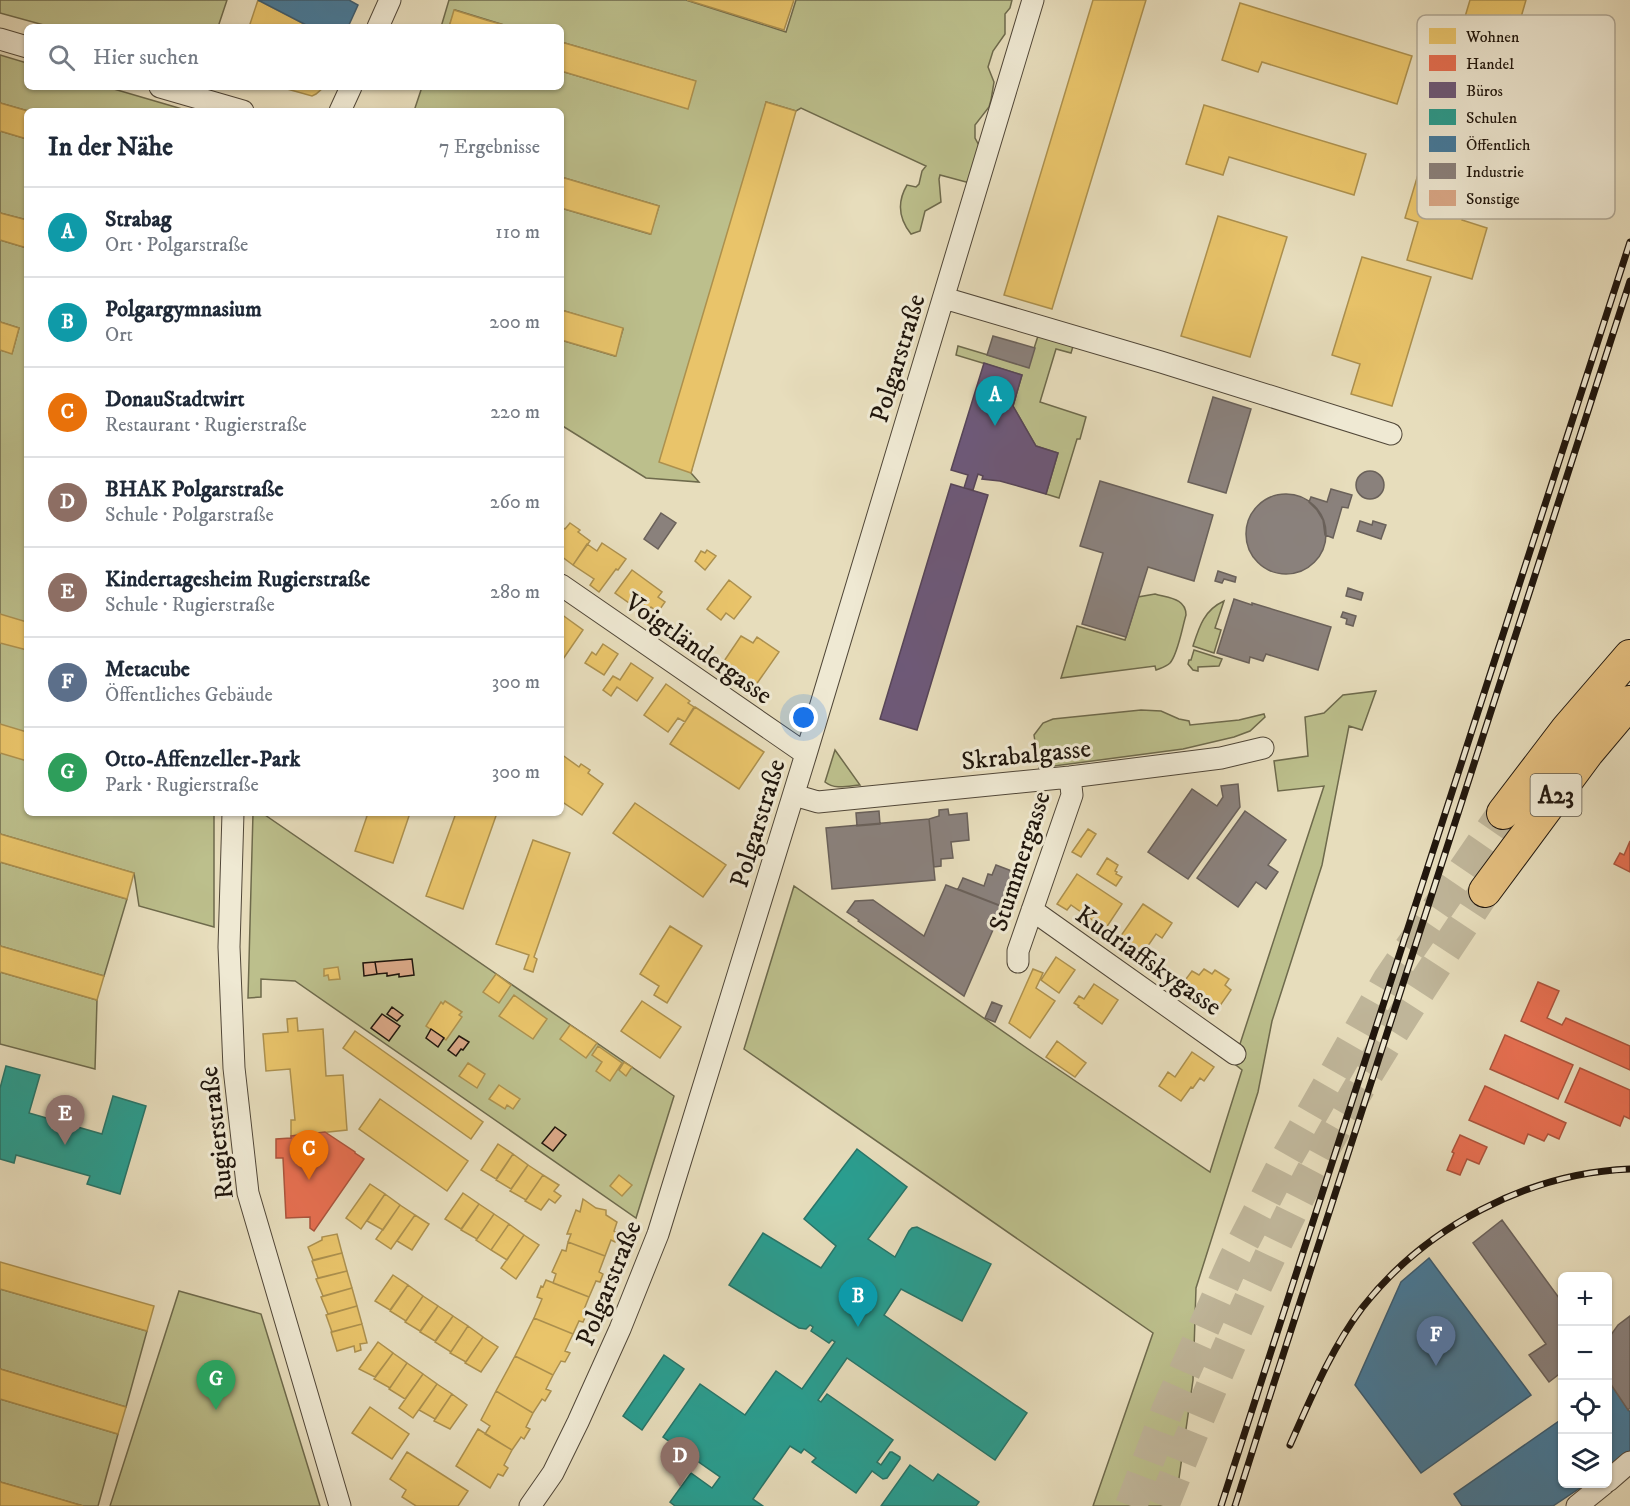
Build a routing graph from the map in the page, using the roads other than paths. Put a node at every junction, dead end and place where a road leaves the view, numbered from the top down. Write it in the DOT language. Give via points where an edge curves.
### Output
graph roads {
  1 [pos="390,0"];
  2 [pos="1033,0"];
  3 [pos="379,24"];
  4 [pos="0,39"];
  5 [pos="24,45"];
  6 [pos="170,90"];
  7 [pos="350,90"];
  8 [pos="233,108"];
  9 [pos="341,108"];
  10 [pos="944,298"];
  11 [pos="1391,434"];
  12 [pos="564,587"];
  13 [pos="1630,656"];
  14 [pos="1630,702"];
  15 [pos="1263,748"];
  16 [pos="806,754"];
  17 [pos="1070,777"];
  18 [pos="794,795"];
  19 [pos="1503,813"];
  20 [pos="233,816"];
  21 [pos="1485,891"];
  22 [pos="1032,910"];
  23 [pos="1018,962"];
  24 [pos="1235,1054"];
  25 [pos="1630,1462"];
  26 [pos="1612,1477"];
  27 [pos="1599,1488"];
  28 [pos="340,1506"];
  29 [pos="530,1506"];
  30 [pos="1577,1506"];
  1 -- 3 [label="street"];
  2 -- 10 [label="street, Polgarstraße"];
  4 -- 5 [label="street"];
  6 -- 8 [label="street"];
  7 -- 9 [label="street"];
  10 -- 11 [label="street"];
  10 -- 16 [label="street, Polgarstraße"];
  12 -- 16 [label="street, Voigtländergasse"];
  13 -- 19 [label="highway, A23" via="1567,729"];
  14 -- 21 [label="highway, A23"];
  15 -- 17 [label="street, Skrabalgasse" via="1221,758"];
  16 -- 18 [label="street, Polgarstraße"];
  17 -- 18 [label="street, Skrabalgasse" via="818,802"];
  17 -- 22 [label="street, Stummergasse" via="1072,795"];
  18 -- 29 [label="street, Polgarstraße" via="658,1234 578,1422 553,1473"];
  20 -- 28 [label="street, Rugierstraße" via="229,947 234,1068 248,1193"];
  22 -- 23 [label="street, Stummergasse"];
  22 -- 24 [label="street, Kudriaffskygasse"];
  25 -- 26 [label="street"];
  27 -- 30 [label="street"];
}
